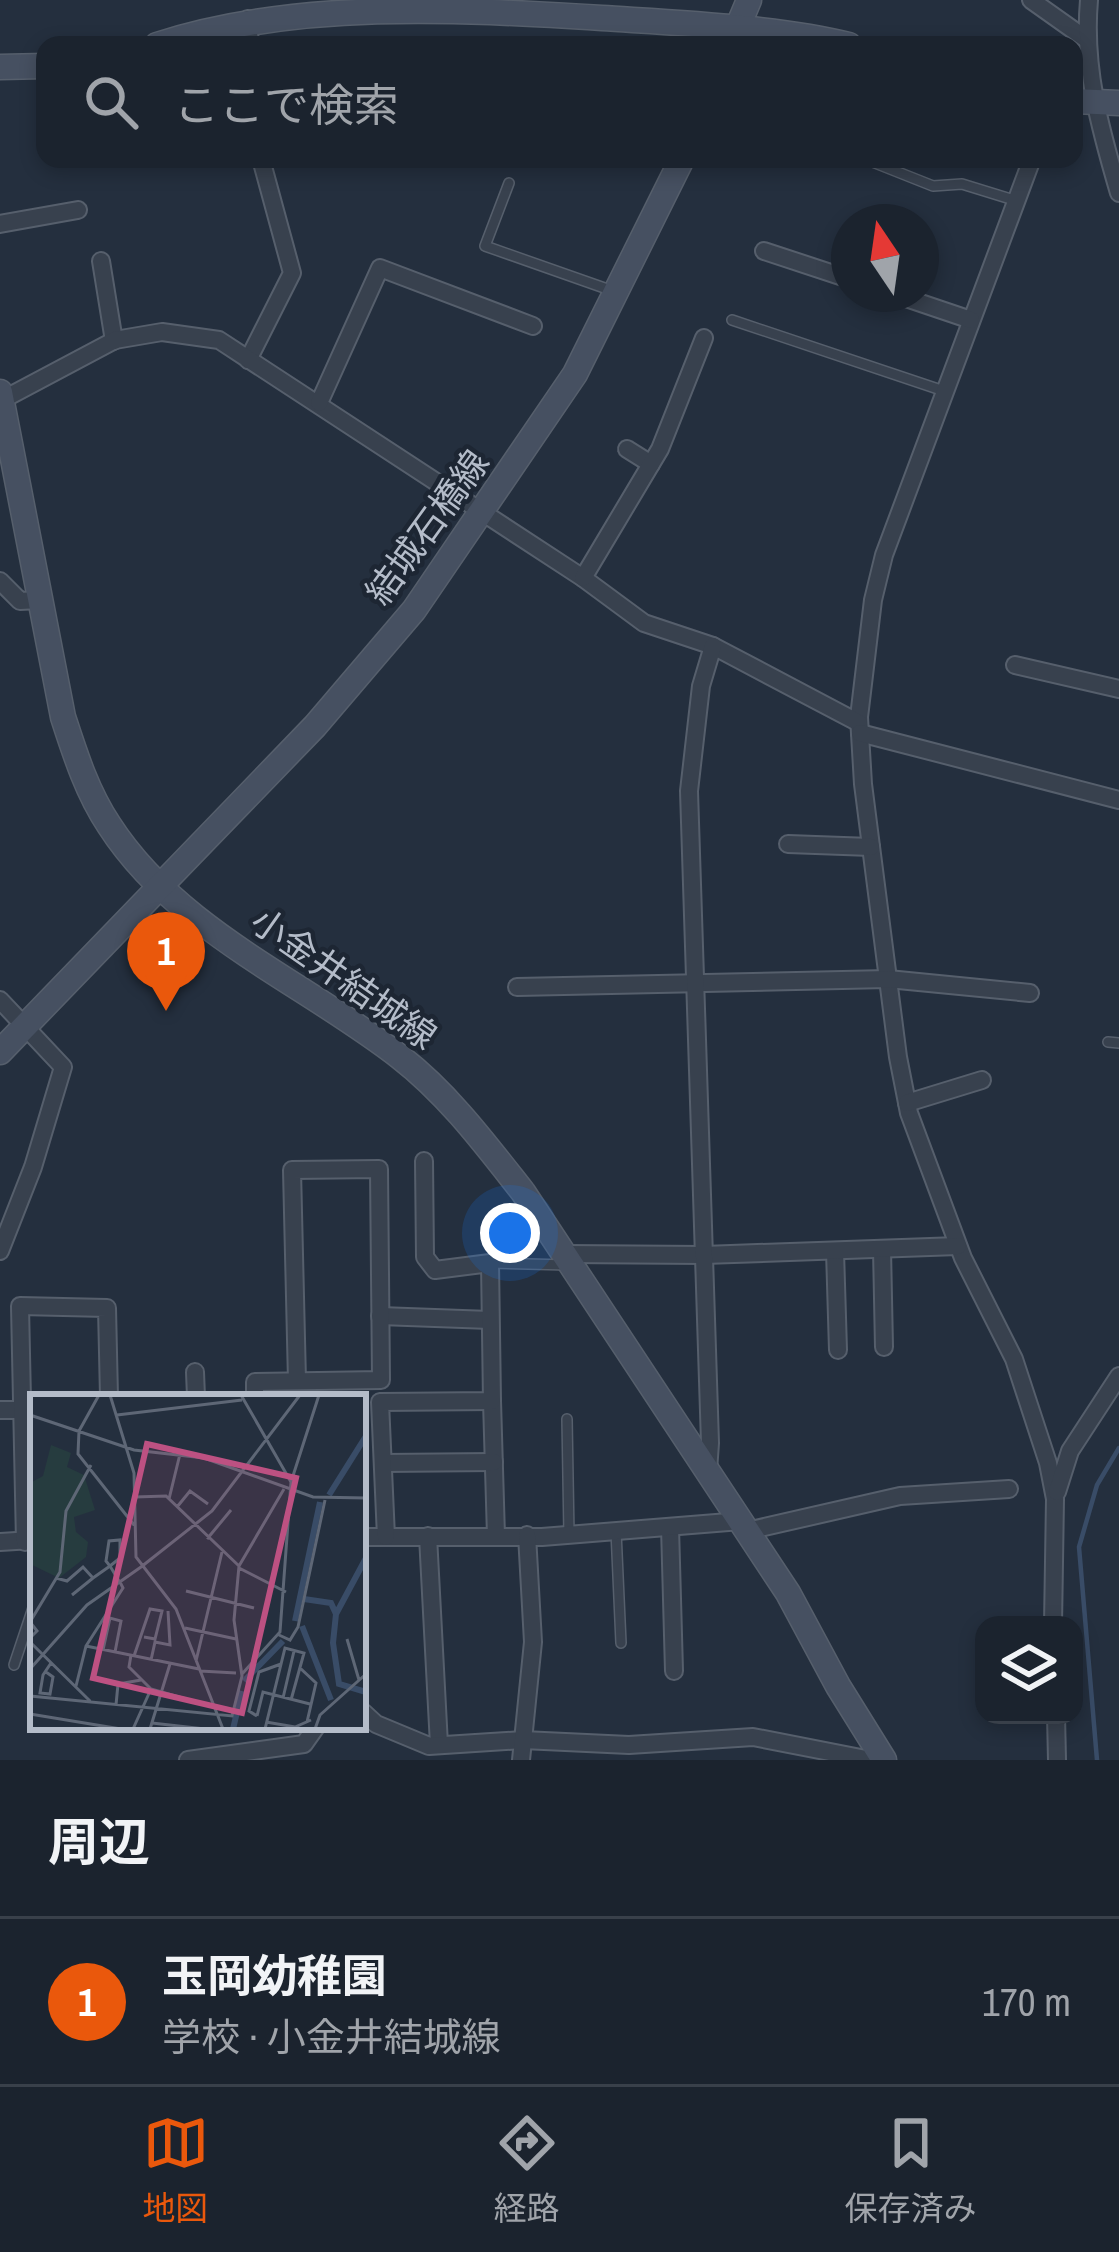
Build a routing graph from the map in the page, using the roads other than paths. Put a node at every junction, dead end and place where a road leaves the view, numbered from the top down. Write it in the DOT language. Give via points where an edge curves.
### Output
graph roads {
  1 [pos="749,0"];
  2 [pos="1031,0"];
  3 [pos="1089,0"];
  4 [pos="248,19"];
  5 [pos="180,36"];
  6 [pos="249,36"];
  7 [pos="713,36"];
  8 [pos="734,36"];
  9 [pos="1082,36"];
  10 [pos="1083,37"];
  11 [pos="1086,39"];
  12 [pos="36,66"];
  13 [pos="0,67"];
  14 [pos="1083,102"];
  15 [pos="1119,103"];
  16 [pos="263,168"];
  17 [pos="678,168"];
  18 [pos="888,168"];
  19 [pos="1029,168"];
  20 [pos="509,183"];
  21 [pos="1119,193"];
  22 [pos="1017,201"];
  23 [pos="78,210"];
  24 [pos="0,224"];
  25 [pos="764,250"];
  26 [pos="101,261"];
  27 [pos="831,273"];
  28 [pos="618,293"];
  29 [pos="939,309"];
  30 [pos="732,320"];
  31 [pos="971,320"];
  32 [pos="533,326"];
  33 [pos="704,338"];
  34 [pos="114,341"];
  35 [pos="248,360"];
  36 [pos="944,391"];
  37 [pos="1,396"];
  38 [pos="319,403"];
  39 [pos="627,449"];
  40 [pos="651,464"];
  41 [pos="482,515"];
  42 [pos="583,578"];
  43 [pos="0,581"];
  44 [pos="39,600"];
  45 [pos="713,646"];
  46 [pos="1015,664"];
  47 [pos="1119,689"];
  48 [pos="860,728"];
  49 [pos="1119,800"];
  50 [pos="788,844"];
  51 [pos="871,847"];
  52 [pos="160,887"];
  53 [pos="888,979"];
  54 [pos="696,980"];
  55 [pos="517,987"];
  56 [pos="1030,993"];
  57 [pos="0,1000"];
  58 [pos="26,1025"];
  59 [pos="0,1052"];
  60 [pos="982,1080"];
  61 [pos="908,1103"];
  62 [pos="424,1161"];
  63 [pos="958,1246"];
  64 [pos="882,1249"];
  65 [pos="836,1251"];
  66 [pos="0,1252"];
  67 [pos="704,1255"];
  68 [pos="567,1259"];
  69 [pos="490,1263"];
  70 [pos="380,1316"];
  71 [pos="490,1321"];
  72 [pos="884,1347"];
  73 [pos="838,1350"];
  74 [pos="195,1372"];
  75 [pos="1119,1376"];
  76 [pos="297,1381"];
  77 [pos="323,1389"];
  78 [pos="109,1394"];
  79 [pos="196,1394"];
  80 [pos="255,1394"];
  81 [pos="492,1401"];
  82 [pos="22,1410"];
  83 [pos="0,1411"];
  84 [pos="567,1420"];
  85 [pos="494,1462"];
  86 [pos="383,1463"];
  87 [pos="707,1472"];
  88 [pos="1009,1490"];
  89 [pos="1055,1499"];
  90 [pos="744,1526"];
  91 [pos="670,1527"];
  92 [pos="616,1531"];
  93 [pos="569,1534"];
  94 [pos="527,1535"];
  95 [pos="428,1536"];
  96 [pos="496,1536"];
  97 [pos="366,1537"];
  98 [pos="386,1537"];
  99 [pos="29,1541"];
  100 [pos="0,1542"];
  101 [pos="1053,1616"];
  102 [pos="30,1617"];
  103 [pos="621,1643"];
  104 [pos="14,1665"];
  105 [pos="674,1672"];
  106 [pos="366,1715"];
  107 [pos="1055,1724"];
  108 [pos="314,1730"];
  109 [pos="523,1741"];
  110 [pos="431,1750"];
  111 [pos="188,1760"];
  112 [pos="521,1760"];
  113 [pos="871,1760"];
  114 [pos="884,1760"];
  115 [pos="1057,1760"];
  1 -- 8 [label="main road"];
  2 -- 9 [label="street"];
  3 -- 11 [label="street"];
  4 -- 5 [label="main road"];
  4 -- 6 [label="street"];
  4 -- 7 [label="main road" via="425,7"];
  10 -- 11 [label="street"];
  11 -- 14 [label="street"];
  12 -- 13 [label="main road"];
  14 -- 15 [label="main road"];
  14 -- 21 [label="street"];
  16 -- 35 [label="street" via="292,273"];
  17 -- 28 [label="main road, 結城石橋線"];
  18 -- 22 [label="lane" via="933,186 962,184"];
  19 -- 22 [label="street"];
  20 -- 28 [label="lane" via="485,246"];
  22 -- 31 [label="street"];
  23 -- 24 [label="street"];
  25 -- 27 [label="street"];
  26 -- 34 [label="street"];
  28 -- 41 [label="main road, 結城石橋線"];
  29 -- 31 [label="street"];
  30 -- 36 [label="lane"];
  31 -- 36 [label="street"];
  32 -- 38 [label="street" via="380,268"];
  33 -- 40 [label="street"];
  34 -- 35 [label="street" via="162,332 220,340"];
  34 -- 37 [label="street"];
  35 -- 38 [label="street"];
  36 -- 48 [label="street" via="872,600"];
  37 -- 44 [label="main road, 小金井結城線"];
  38 -- 41 [label="street"];
  39 -- 40 [label="street"];
  40 -- 42 [label="street"];
  41 -- 42 [label="street"];
  41 -- 52 [label="main road, 結城石橋線" via="371,663"];
  42 -- 45 [label="street" via="644,622"];
  43 -- 44 [label="street" via="20,601"];
  44 -- 52 [label="main road, 小金井結城線" via="80,768 109,825"];
  45 -- 48 [label="street"];
  45 -- 54 [label="street" via="689,791"];
  46 -- 47 [label="street"];
  48 -- 49 [label="street"];
  48 -- 51 [label="street"];
  50 -- 51 [label="street"];
  51 -- 53 [label="street"];
  52 -- 58 [label="main road, 結城石橋線"];
  52 -- 68 [label="main road, 小金井結城線" via="405,1061 475,1130"];
  53 -- 54 [label="street"];
  53 -- 56 [label="street"];
  53 -- 61 [label="street"];
  54 -- 55 [label="street"];
  54 -- 67 [label="street"];
  57 -- 58 [label="street"];
  58 -- 59 [label="main road, 結城石橋線"];
  58 -- 66 [label="street" via="63,1067"];
  60 -- 61 [label="street"];
  61 -- 63 [label="street"];
  62 -- 69 [label="street" via="425,1257 435,1270"];
  63 -- 64 [label="street"];
  63 -- 89 [label="street" via="1014,1359"];
  64 -- 65 [label="street"];
  64 -- 72 [label="street"];
  65 -- 67 [label="street"];
  65 -- 73 [label="street"];
  67 -- 68 [label="street"];
  67 -- 87 [label="street"];
  68 -- 69 [label="lane"];
  68 -- 87 [label="main road, 小金井結城線"];
  69 -- 71 [label="street"];
  70 -- 71 [label="street"];
  70 -- 76 [label="street" via="379,1169 292,1170"];
  70 -- 77 [label="street" via="381,1380"];
  71 -- 81 [label="street"];
  74 -- 79 [label="street"];
  75 -- 89 [label="street" via="1070,1451"];
  76 -- 77 [label="street"];
  76 -- 80 [label="street" via="255,1382"];
  78 -- 82 [label="street" via="107,1308 20,1306"];
  81 -- 85 [label="street"];
  81 -- 86 [label="street" via="380,1402"];
  82 -- 83 [label="street"];
  82 -- 99 [label="street"];
  84 -- 93 [label="lane"];
  85 -- 86 [label="street"];
  85 -- 96 [label="street"];
  86 -- 98 [label="street"];
  87 -- 90 [label="main road, 小金井結城線"];
  88 -- 90 [label="street" via="900,1496"];
  89 -- 101 [label="street"];
  90 -- 91 [label="street"];
  90 -- 114 [label="main road, 小金井結城線"];
  91 -- 92 [label="street"];
  91 -- 105 [label="street"];
  92 -- 93 [label="street"];
  92 -- 103 [label="lane"];
  93 -- 94 [label="street"];
  94 -- 96 [label="street"];
  94 -- 109 [label="street" via="533,1642"];
  95 -- 96 [label="street"];
  95 -- 98 [label="street"];
  95 -- 110 [label="street"];
  97 -- 98 [label="street"];
  99 -- 100 [label="street"];
  102 -- 104 [label="lane"];
  106 -- 110 [label="street"];
  107 -- 115 [label="street"];
  108 -- 111 [label="street" via="304,1744"];
  109 -- 110 [label="street"];
  109 -- 112 [label="street"];
  109 -- 113 [label="street" via="753,1737"];
}
